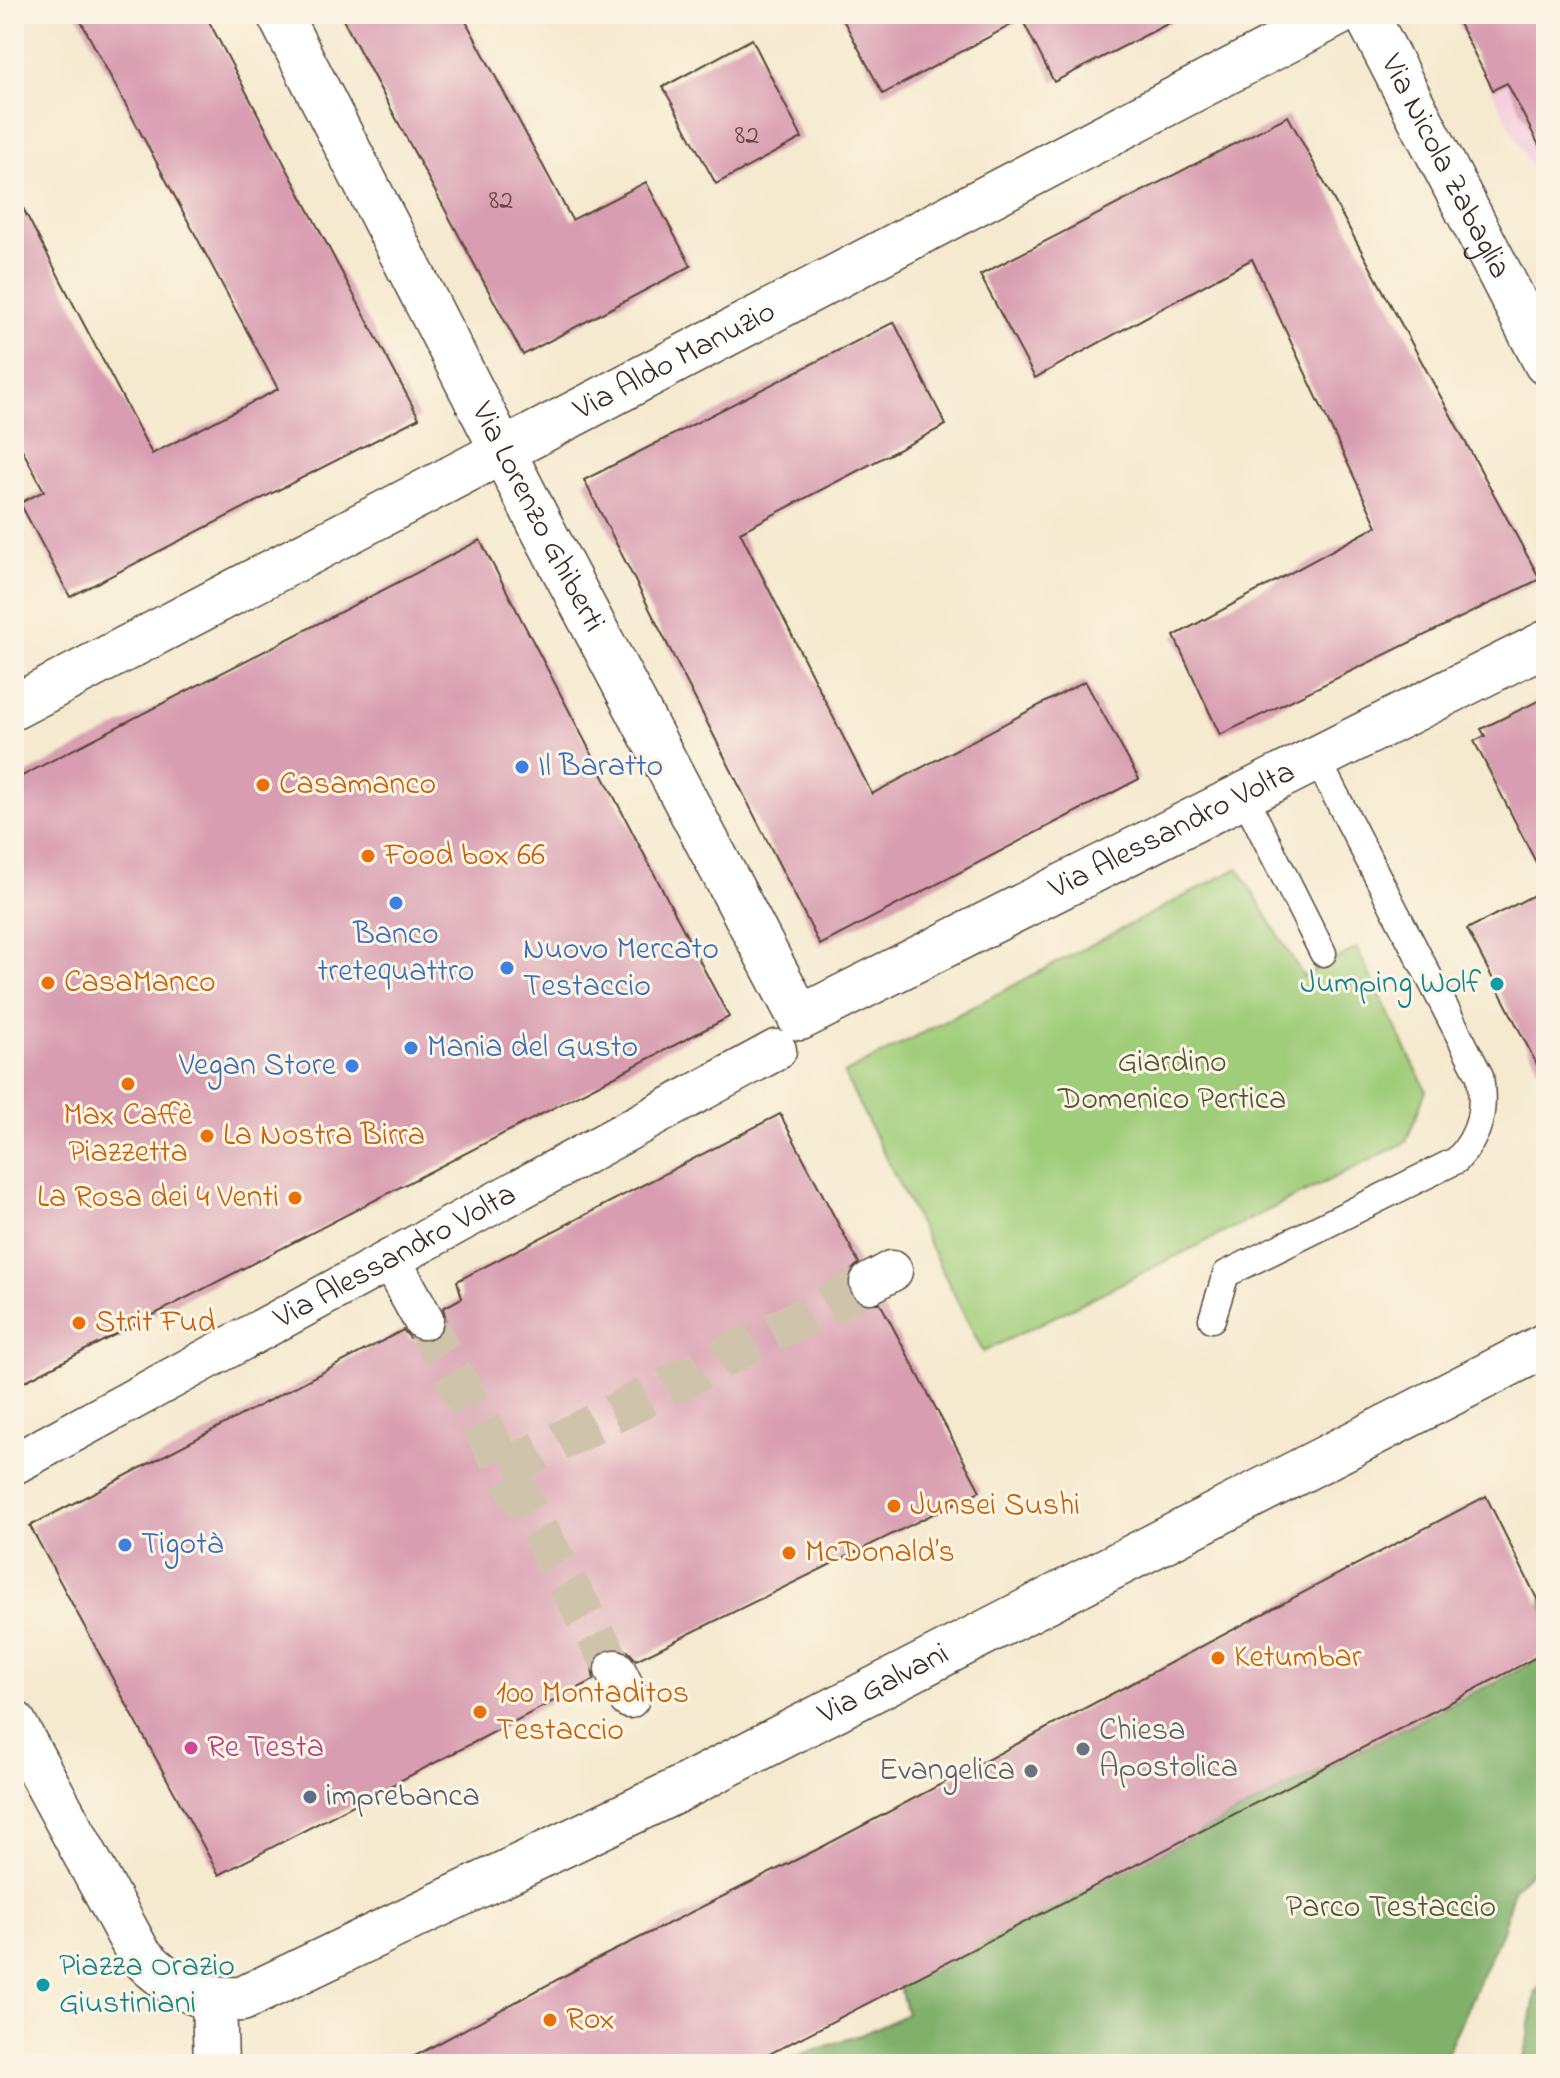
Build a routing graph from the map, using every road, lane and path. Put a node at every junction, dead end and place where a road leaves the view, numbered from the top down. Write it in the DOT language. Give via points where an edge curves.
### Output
graph roads {
  1 [pos="279,14"];
  2 [pos="1338,14"];
  3 [pos="1366,14"];
  4 [pos="1546,363"];
  5 [pos="504,451"];
  6 [pos="1546,643"];
  7 [pos="14,707"];
  8 [pos="1316,757"];
  9 [pos="1243,794"];
  10 [pos="1323,953"];
  11 [pos="788,1034"];
  12 [pos="391,1261"];
  13 [pos="423,1319"];
  14 [pos="1212,1319"];
  15 [pos="1546,1345"];
  16 [pos="14,1464"];
  17 [pos="14,1723"];
  18 [pos="214,1999"];
  19 [pos="216,2064"];
  1 -- 5 [label="street, Via Lorenzo Ghiberti"];
  2 -- 5 [label="street, Via Aldo Manuzio"];
  3 -- 4 [label="street, Via Nicola Zabaglia"];
  5 -- 7 [label="street, Via Aldo Manuzio"];
  5 -- 11 [label="street, Via Lorenzo Ghiberti"];
  6 -- 8 [label="street, Via Alessandro Volta"];
  8 -- 9 [label="street, Via Alessandro Volta"];
  8 -- 14 [label="lane" via="1480,1076 1482,1121 1472,1145 1457,1160 1226,1274"];
  9 -- 10 [label="lane"];
  9 -- 11 [label="street, Via Alessandro Volta"];
  11 -- 12 [label="street, Via Alessandro Volta"];
  12 -- 13 [label="street"];
  12 -- 16 [label="street, Via Alessandro Volta"];
  15 -- 18 [label="street, Via Galvani" via="674,1792 261,1991 242,1999"];
  17 -- 18 [label="street" via="139,1954 176,1986"];
  18 -- 19 [label="street"];
}
